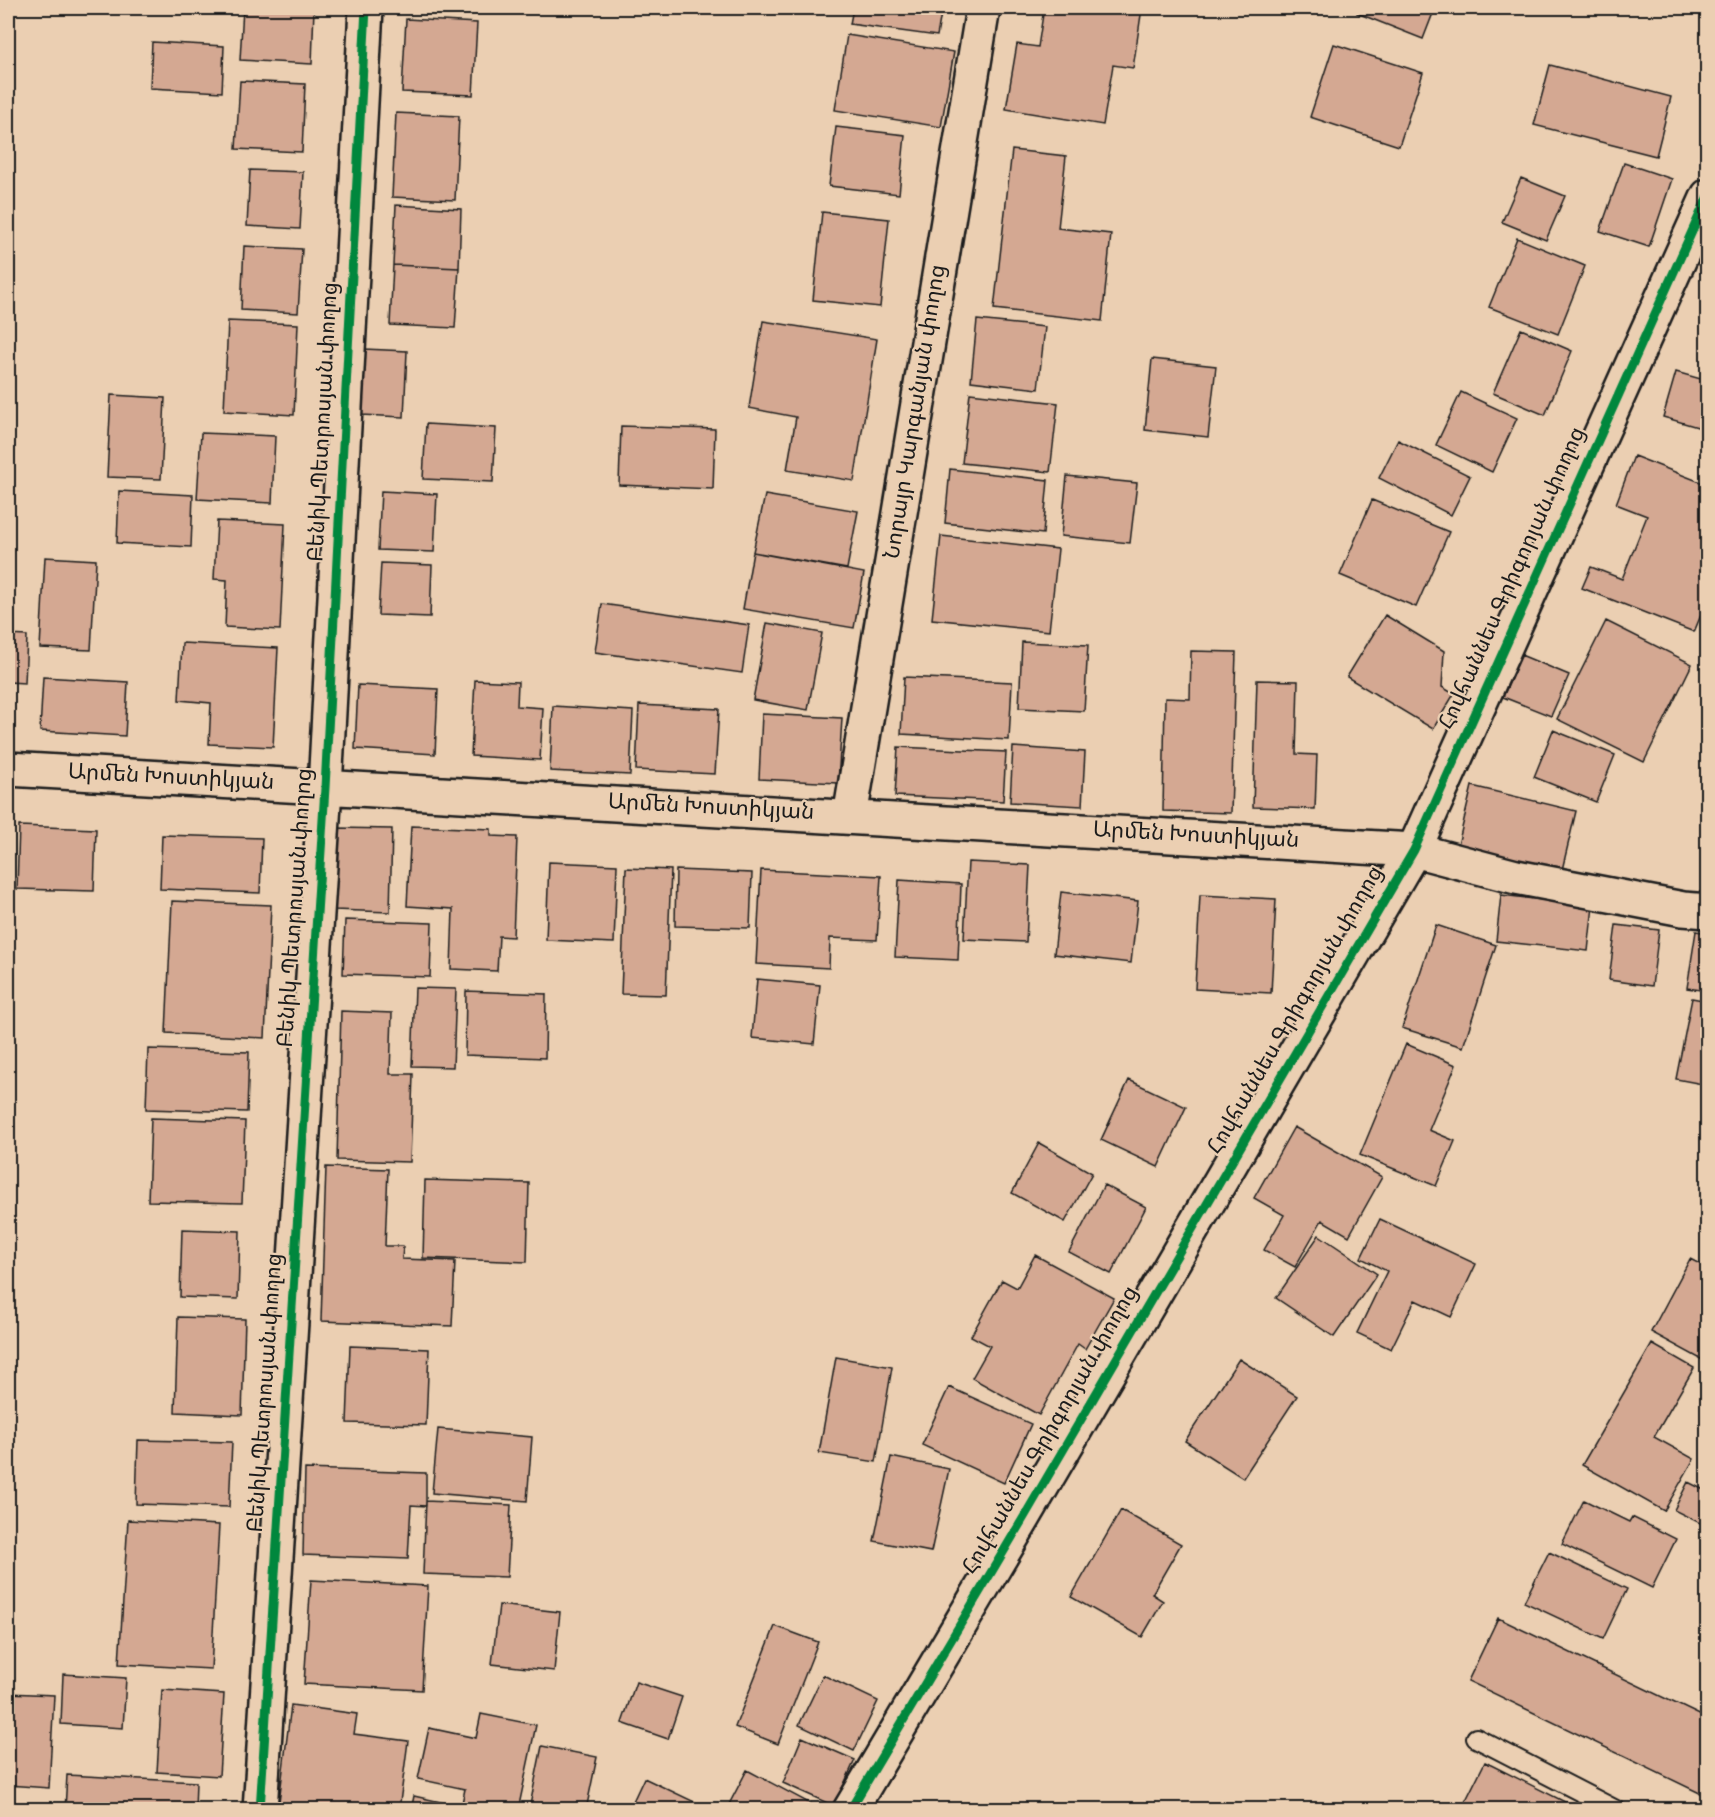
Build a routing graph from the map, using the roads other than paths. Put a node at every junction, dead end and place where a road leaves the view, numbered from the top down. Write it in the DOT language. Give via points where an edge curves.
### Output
graph roads {
  1 [pos="366,8"];
  2 [pos="983,8"];
  3 [pos="1707,196"];
  4 [pos="8,769"];
  5 [pos="325,788"];
  6 [pos="850,817"];
  7 [pos="1414,850"];
  8 [pos="1707,911"];
  9 [pos="1476,1738"];
  10 [pos="260,1809"];
  11 [pos="850,1809"];
  12 [pos="1616,1809"];
  1 -- 5 [label="street, Բենիկ Պետրոսյան փողոց"];
  2 -- 6 [label="street, Նորայր Կարգանյան փողոց"];
  3 -- 7 [label="street, Հովհաննես Գրիգորյան փողոց"];
  4 -- 5 [label="street, Արմեն Խոստիկյան"];
  5 -- 6 [label="street, Արմեն Խոստիկյան"];
  5 -- 10 [label="street, Բենիկ Պետրոսյան փողոց"];
  6 -- 7 [label="street, Արմեն Խոստիկյան"];
  7 -- 8 [label="street, Արմեն Խոստիկյան" via="1516,877"];
  7 -- 11 [label="street, Հովհաննես Գրիգորյան փողոց"];
  9 -- 12 [label="lane"];
}
